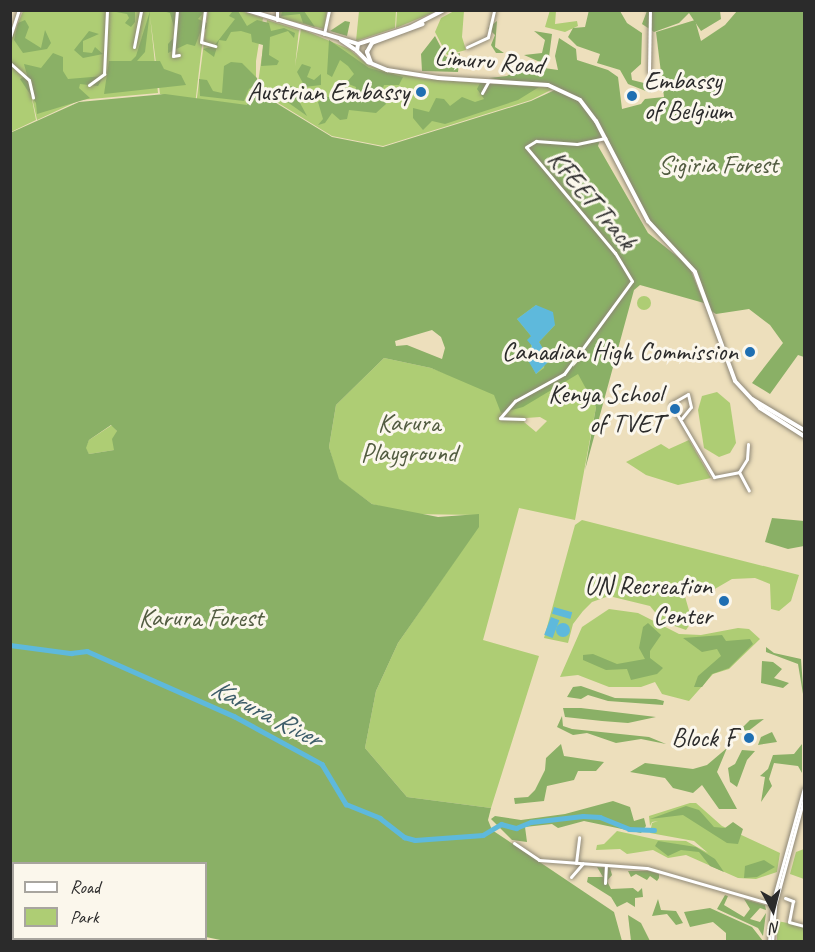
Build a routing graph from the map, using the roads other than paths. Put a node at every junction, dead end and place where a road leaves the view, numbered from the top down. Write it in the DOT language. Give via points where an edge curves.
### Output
graph roads {
  1 [pos="19,10"];
  2 [pos="107,10"];
  3 [pos="141,10"];
  4 [pos="177,10"];
  5 [pos="205,10"];
  6 [pos="277,10"];
  7 [pos="329,10"];
  8 [pos="445,10"];
  9 [pos="494,10"];
  10 [pos="650,10"];
  11 [pos="250,11"];
  12 [pos="277,20"];
  13 [pos="324,34"];
  14 [pos="11,35"];
  15 [pos="337,38"];
  16 [pos="360,43"];
  17 [pos="215,46"];
  18 [pos="134,47"];
  19 [pos="467,47"];
  20 [pos="356,50"];
  21 [pos="367,50"];
  22 [pos="359,54"];
  23 [pos="179,55"];
  24 [pos="10,63"];
  25 [pos="374,65"];
  26 [pos="649,73"];
  27 [pos="488,82"];
  28 [pos="89,85"];
  29 [pos="482,93"];
  30 [pos="33,98"];
  31 [pos="605,138"];
  32 [pos="747,395"];
  33 [pos="682,418"];
  34 [pos="524,419"];
  35 [pos="804,430"];
  36 [pos="804,436"];
  37 [pos="748,444"];
  38 [pos="739,472"];
  39 [pos="749,491"];
  40 [pos="804,788"];
  41 [pos="804,799"];
  42 [pos="796,821"];
  43 [pos="579,837"];
  44 [pos="514,843"];
  45 [pos="576,862"];
  46 [pos="583,863"];
  47 [pos="606,865"];
  48 [pos="571,877"];
  49 [pos="605,884"];
  50 [pos="785,898"];
  51 [pos="774,904"];
  52 [pos="804,926"];
  53 [pos="771,942"];
  1 -- 14 [label="street"];
  2 -- 28 [label="street" via="104,74"];
  3 -- 18 [label="street"];
  4 -- 23 [label="street" via="173,56"];
  5 -- 17 [label="street" via="201,42"];
  6 -- 12 [label="street"];
  7 -- 13 [label="street"];
  8 -- 16 [label="main road, Limuru Road" via="411,27"];
  8 -- 21 [label="main road, Limuru Road"];
  9 -- 19 [label="street" via="489,37"];
  10 -- 26 [label="street"];
  11 -- 12 [label="main road"];
  12 -- 13 [label="main road"];
  13 -- 15 [label="main road"];
  15 -- 16 [label="main road"];
  15 -- 20 [label="main road"];
  16 -- 20 [label="main road"];
  16 -- 21 [label="main road"];
  20 -- 22 [label="main road, Limuru Road"];
  21 -- 22 [label="main road, Limuru Road"];
  21 -- 25 [label="main road"];
  22 -- 25 [label="main road, Limuru Road"];
  24 -- 30 [label="street" via="29,80"];
  25 -- 27 [label="main road, Limuru Road" via="438,78"];
  27 -- 29 [label="street"];
  27 -- 31 [label="main road, Limuru Road" via="548,85 563,90 580,100"];
  31 -- 32 [label="main road, Limuru Road" via="648,221 693,268 728,365"];
  31 -- 34 [label="street, KFEET Track" via="578,144 536,141 526,147 615,253 632,281 564,374 515,401 500,418"];
  32 -- 35 [label="main road, Limuru Road"];
  32 -- 36 [label="main road, Limuru Road"];
  33 -- 33 [label="street" via="691,410 687,394 672,400 672,407"];
  33 -- 38 [label="street" via="714,477"];
  37 -- 38 [label="street" via="747,459"];
  38 -- 39 [label="street"];
  40 -- 42 [label="street"];
  41 -- 42 [label="street"];
  42 -- 51 [label="street"];
  43 -- 45 [label="street"];
  44 -- 45 [label="street" via="539,860"];
  45 -- 46 [label="street"];
  46 -- 47 [label="street"];
  46 -- 48 [label="street"];
  47 -- 49 [label="street"];
  47 -- 51 [label="street" via="656,870"];
  50 -- 52 [label="street" via="793,901 789,922"];
  51 -- 53 [label="street"];
}
